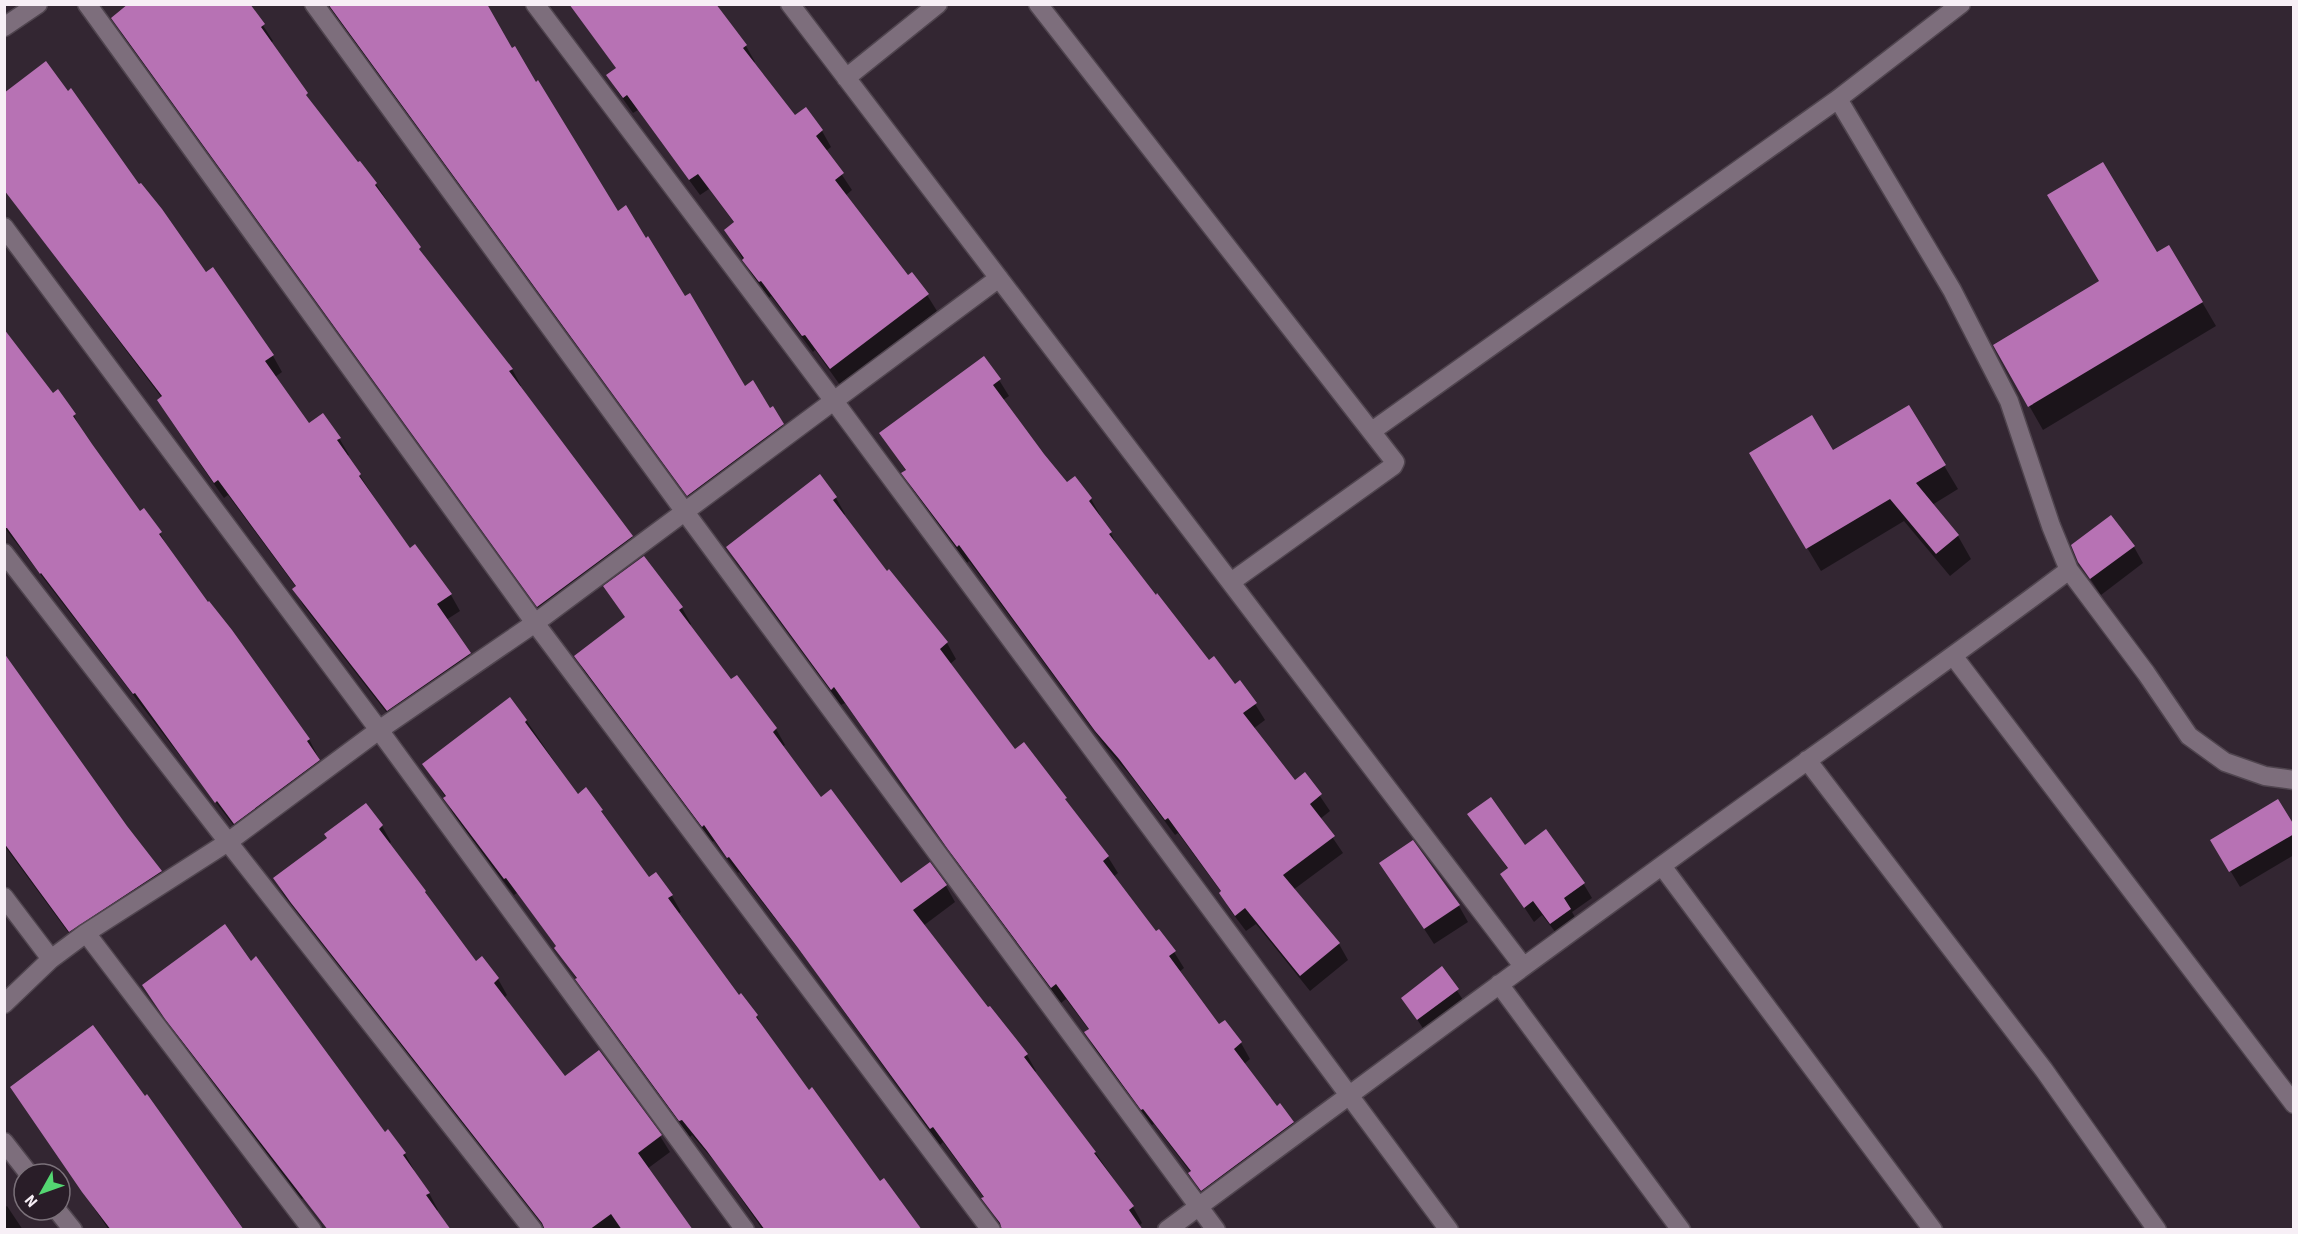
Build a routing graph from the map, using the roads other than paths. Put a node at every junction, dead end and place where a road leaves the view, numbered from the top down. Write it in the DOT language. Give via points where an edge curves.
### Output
graph roads {
  1 [pos="38,4"];
  2 [pos="87,4"];
  3 [pos="314,4"];
  4 [pos="534,4"];
  5 [pos="790,4"];
  6 [pos="938,4"];
  7 [pos="1038,4"];
  8 [pos="1961,4"];
  9 [pos="4,27"];
  10 [pos="846,78"];
  11 [pos="1838,99"];
  12 [pos="4,227"];
  13 [pos="999,278"];
  14 [pos="834,401"];
  15 [pos="1372,430"];
  16 [pos="685,512"];
  17 [pos="4,553"];
  18 [pos="2069,570"];
  19 [pos="1231,582"];
  20 [pos="536,623"];
  21 [pos="1954,657"];
  22 [pos="379,730"];
  23 [pos="1807,760"];
  24 [pos="2294,780"];
  25 [pos="228,842"];
  26 [pos="1662,866"];
  27 [pos="4,897"];
  28 [pos="86,933"];
  29 [pos="51,959"];
  30 [pos="1523,966"];
  31 [pos="1499,984"];
  32 [pos="4,1004"];
  33 [pos="1349,1095"];
  34 [pos="2294,1104"];
  35 [pos="4,1142"];
  36 [pos="20,1162"];
  37 [pos="1199,1206"];
  38 [pos="312,1230"];
  39 [pos="532,1230"];
  40 [pos="745,1230"];
  41 [pos="991,1230"];
  42 [pos="1167,1230"];
  43 [pos="1216,1230"];
  44 [pos="1449,1230"];
  45 [pos="1681,1230"];
  46 [pos="1934,1230"];
  47 [pos="2157,1230"];
  1 -- 9 [label="street"];
  2 -- 20 [label="street"];
  3 -- 16 [label="street"];
  4 -- 14 [label="street"];
  5 -- 10 [label="street"];
  6 -- 10 [label="street"];
  7 -- 15 [label="street"];
  8 -- 11 [label="street"];
  10 -- 13 [label="street"];
  11 -- 15 [label="street"];
  11 -- 18 [label="street" via="1952,290 2009,401"];
  12 -- 22 [label="street"];
  13 -- 14 [label="street"];
  13 -- 19 [label="street"];
  14 -- 16 [label="street"];
  14 -- 33 [label="street"];
  15 -- 19 [label="street" via="1395,462 1393,466"];
  16 -- 20 [label="street"];
  16 -- 37 [label="street"];
  17 -- 25 [label="street"];
  18 -- 21 [label="street"];
  18 -- 24 [label="street" via="2189,736 2225,762 2265,776"];
  19 -- 30 [label="street"];
  20 -- 22 [label="street"];
  20 -- 41 [label="street"];
  21 -- 23 [label="street"];
  21 -- 34 [label="street"];
  22 -- 25 [label="street"];
  22 -- 40 [label="street"];
  23 -- 26 [label="street"];
  23 -- 47 [label="street" via="2044,1070"];
  25 -- 28 [label="street"];
  25 -- 39 [label="street"];
  26 -- 30 [label="street"];
  26 -- 46 [label="street"];
  27 -- 29 [label="street"];
  28 -- 29 [label="street"];
  28 -- 38 [label="street"];
  29 -- 32 [label="street"];
  30 -- 31 [label="street"];
  31 -- 33 [label="street"];
  31 -- 45 [label="street"];
  33 -- 37 [label="street"];
  33 -- 44 [label="street"];
  35 -- 36 [label="street"];
  37 -- 42 [label="street"];
  37 -- 43 [label="street"];
}
